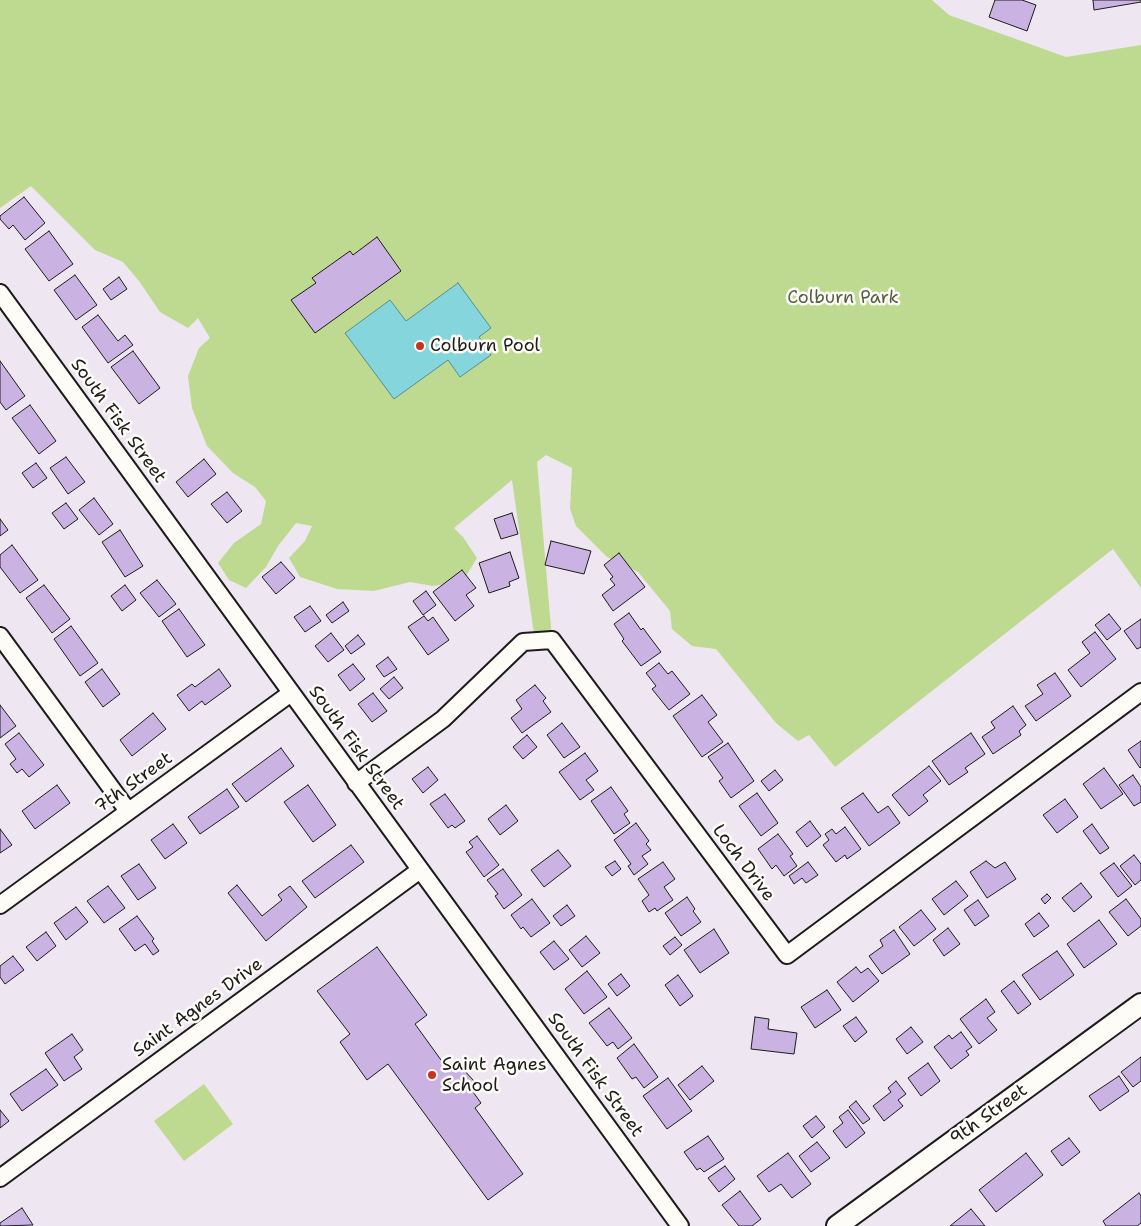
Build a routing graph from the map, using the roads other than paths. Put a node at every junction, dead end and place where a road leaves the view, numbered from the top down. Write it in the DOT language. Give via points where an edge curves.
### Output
graph roads {
  1 [pos="0,293"];
  2 [pos="0,636"];
  3 [pos="1141,692"];
  4 [pos="291,693"];
  5 [pos="356,783"];
  6 [pos="128,811"];
  7 [pos="420,870"];
  8 [pos="0,905"];
  9 [pos="1141,1004"];
  10 [pos="0,1178"];
  11 [pos="680,1226"];
  12 [pos="836,1226"];
  1 -- 4 [label="street, South Fisk Street"];
  2 -- 6 [label="street"];
  3 -- 5 [label="street, Loch Drive" via="787,955 552,640 523,642 443,719"];
  4 -- 5 [label="street, South Fisk Street"];
  4 -- 6 [label="street, 7th Street"];
  5 -- 7 [label="street, South Fisk Street"];
  6 -- 8 [label="street, 7th Street"];
  7 -- 10 [label="street, Saint Agnes Drive"];
  7 -- 11 [label="street, South Fisk Street"];
  9 -- 12 [label="street, 9th Street"];
}
